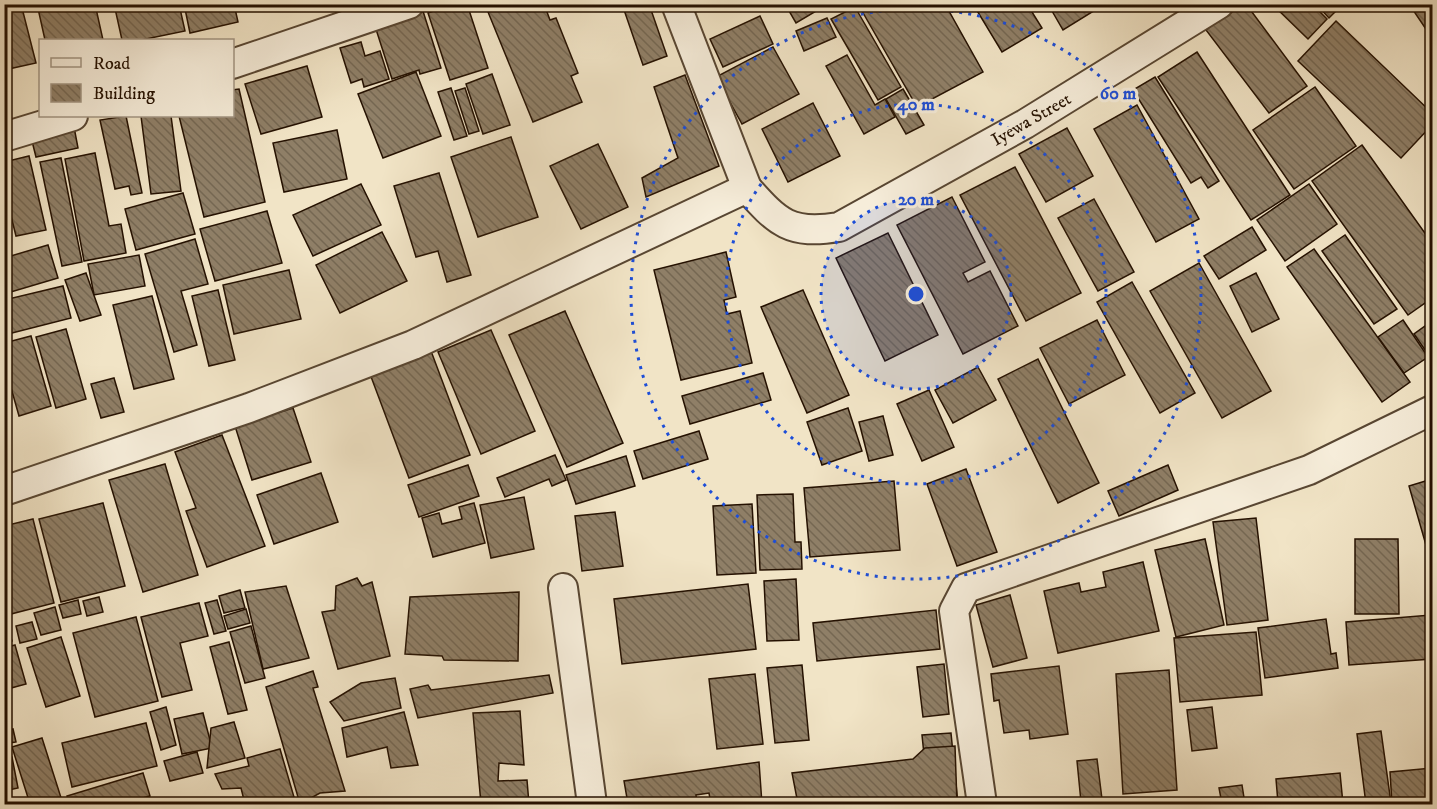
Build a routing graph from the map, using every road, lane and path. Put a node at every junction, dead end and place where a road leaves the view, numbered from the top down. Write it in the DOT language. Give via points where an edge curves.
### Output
graph roads {
  1 [pos="409,4"];
  2 [pos="676,4"];
  3 [pos="1220,4"];
  4 [pos="234,63"];
  5 [pos="70,117"];
  6 [pos="4,137"];
  7 [pos="747,188"];
  8 [pos="1432,410"];
  9 [pos="4,491"];
  10 [pos="563,588"];
  11 [pos="592,804"];
  12 [pos="982,804"];
  1 -- 4 [label="street"];
  2 -- 7 [label="street"];
  3 -- 7 [label="street, Iyewa Street" via="1025,124 839,227 817,231 793,228 770,213"];
  5 -- 6 [label="street"];
  7 -- 9 [label="street" via="413,345 249,408"];
  8 -- 12 [label="street" via="1309,470 966,588 954,611"];
  10 -- 11 [label="street"];
}
